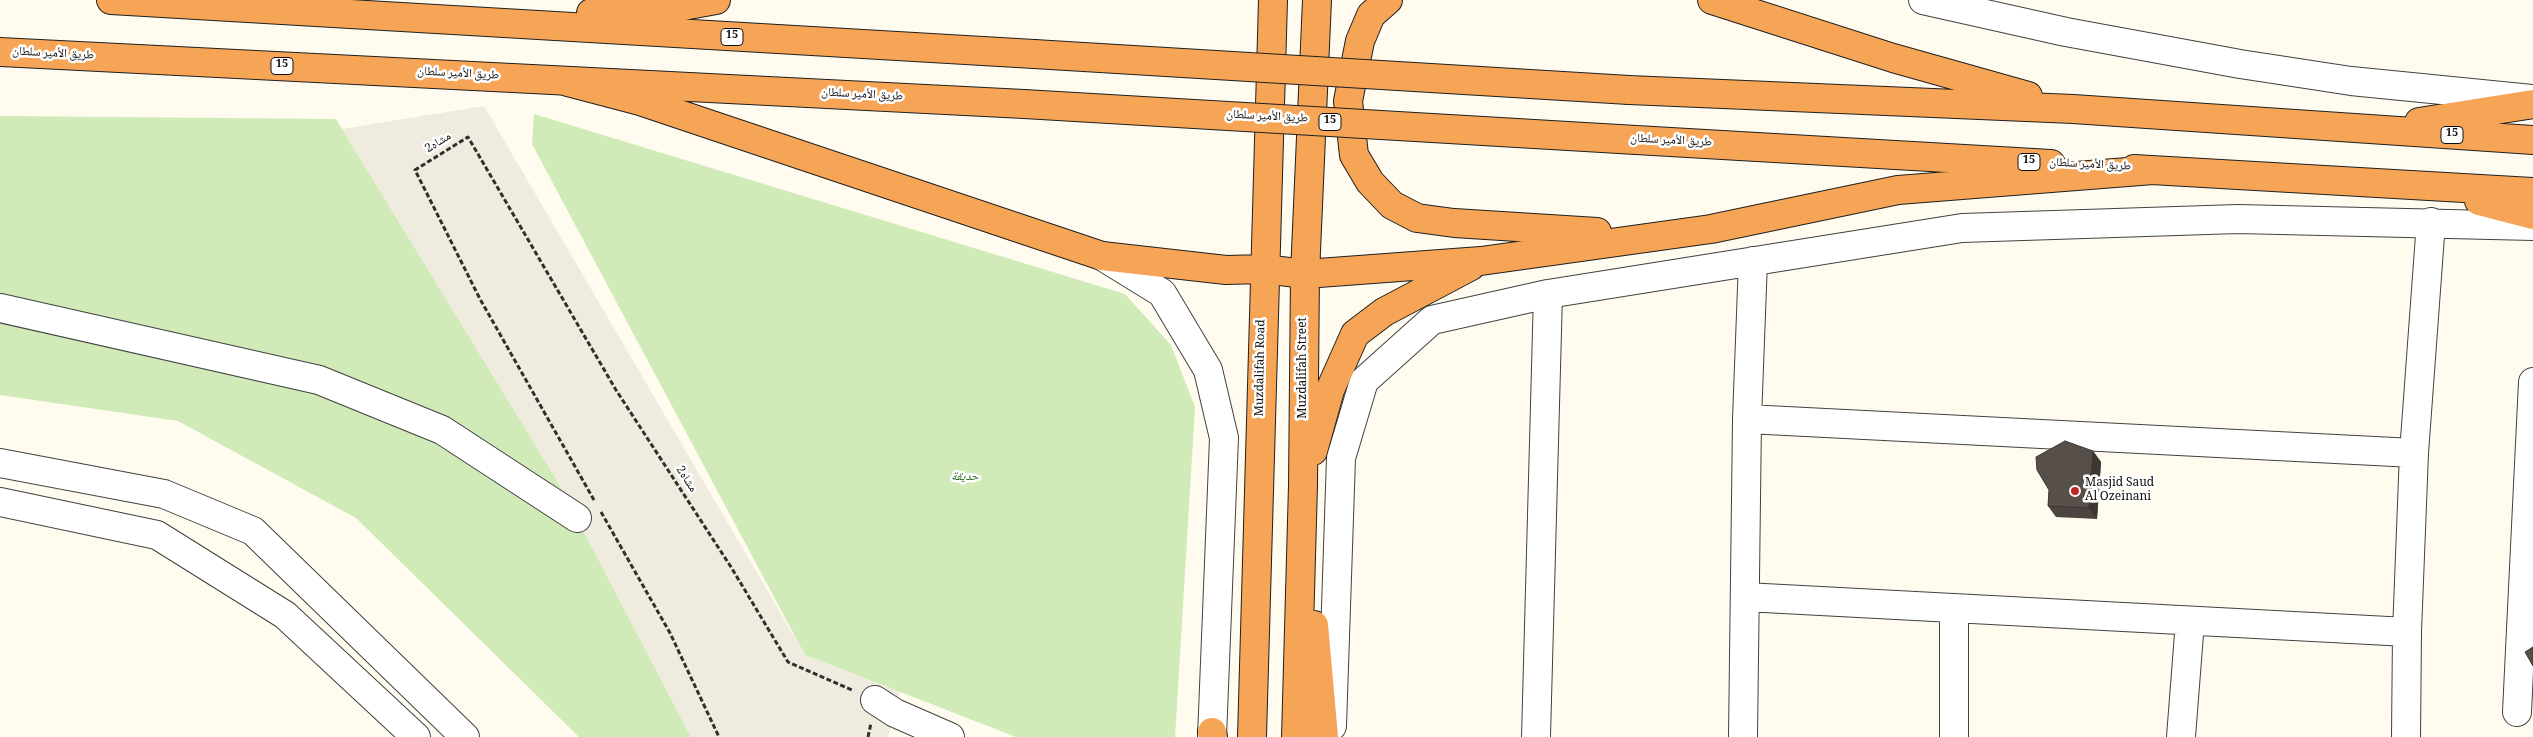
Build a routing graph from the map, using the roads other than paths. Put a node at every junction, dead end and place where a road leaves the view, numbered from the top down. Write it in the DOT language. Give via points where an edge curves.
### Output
graph roads {
  1 [pos="112,0"];
  2 [pos="716,0"];
  3 [pos="1273,0"];
  4 [pos="1317,0"];
  5 [pos="1388,0"];
  6 [pos="1706,0"];
  7 [pos="1713,0"];
  8 [pos="1923,0"];
  9 [pos="430,19"];
  10 [pos="0,52"];
  11 [pos="564,81"];
  12 [pos="2533,99"];
  13 [pos="2533,104"];
  14 [pos="2073,109"];
  15 [pos="2371,129"];
  16 [pos="2533,140"];
  17 [pos="2153,170"];
  18 [pos="2422,185"];
  19 [pos="2533,192"];
  20 [pos="2533,215"];
  21 [pos="2431,222"];
  22 [pos="2533,226"];
  23 [pos="1662,236"];
  24 [pos="1102,256"];
  25 [pos="1481,261"];
  26 [pos="1753,262"];
  27 [pos="1264,269"];
  28 [pos="1305,274"];
  29 [pos="1548,294"];
  30 [pos="0,308"];
  31 [pos="1263,309"];
  32 [pos="1305,310"];
  33 [pos="2533,382"];
  34 [pos="1747,420"];
  35 [pos="2414,453"];
  36 [pos="0,463"];
  37 [pos="1303,485"];
  38 [pos="0,502"];
  39 [pos="577,518"];
  40 [pos="1745,597"];
  41 [pos="1954,608"];
  42 [pos="2528,614"];
  43 [pos="2190,620"];
  44 [pos="2407,632"];
  45 [pos="875,700"];
  46 [pos="2517,712"];
  47 [pos="1212,736"];
  48 [pos="416,737"];
  49 [pos="464,737"];
  50 [pos="950,737"];
  51 [pos="1252,737"];
  52 [pos="1296,737"];
  53 [pos="1324,737"];
  54 [pos="1332,737"];
  55 [pos="1536,737"];
  56 [pos="1743,737"];
  57 [pos="1954,737"];
  58 [pos="2181,737"];
  59 [pos="2406,737"];
  1 -- 9 [label="highway, 15"];
  2 -- 9 [label="highway" via="661,10"];
  3 -- 27 [label="highway, Muzdalifah Road"];
  4 -- 28 [label="highway, Muzdalifah Street"];
  5 -- 23 [label="highway" via="1371,15 1360,41 1348,101 1354,155 1370,182 1392,205 1417,218 1454,223"];
  6 -- 7 [label="highway"];
  7 -- 14 [label="highway" via="1893,58"];
  8 -- 12 [label="street" via="2066,32 2240,64 2351,81"];
  9 -- 14 [label="highway, 15, bridge" via="1629,90"];
  10 -- 11 [label="highway, طريق الأمير سلطان / 15"];
  11 -- 17 [label="highway, طريق الأمير سلطان / 15, bridge" via="1024,104"];
  11 -- 24 [label="highway" via="640,101"];
  13 -- 15 [label="highway"];
  14 -- 15 [label="highway, 15"];
  15 -- 16 [label="highway, 15"];
  17 -- 18 [label="highway, طريق الأمير سلطان / 15"];
  17 -- 23 [label="highway" via="1898,190"];
  18 -- 19 [label="highway, طريق الأمير سلطان / 15"];
  18 -- 20 [label="highway"];
  21 -- 22 [label="street"];
  21 -- 26 [label="street" via="2238,219 1962,228"];
  21 -- 35 [label="street"];
  23 -- 25 [label="highway"];
  24 -- 27 [label="highway" via="1226,270"];
  24 -- 47 [label="street" via="1162,293 1208,370 1224,438"];
  25 -- 28 [label="highway"];
  25 -- 37 [label="highway" via="1384,312 1355,334 1330,390"];
  26 -- 29 [label="street"];
  26 -- 34 [label="street"];
  27 -- 28 [label="highway"];
  27 -- 31 [label="highway, Muzdalifah Road"];
  28 -- 32 [label="highway, Muzdalifah Street"];
  29 -- 54 [label="street" via="1432,320 1364,382 1341,458"];
  29 -- 55 [label="street"];
  30 -- 39 [label="street" via="319,380 442,430"];
  31 -- 32 [label="highway" via="1276,283 1295,284"];
  31 -- 51 [label="highway, Muzdalifah Road"];
  32 -- 37 [label="highway, Muzdalifah Street"];
  33 -- 42 [label="street"];
  34 -- 35 [label="street"];
  34 -- 40 [label="street"];
  35 -- 44 [label="street"];
  36 -- 49 [label="street" via="164,494 253,531"];
  37 -- 52 [label="highway, Muzdalifah Street"];
  37 -- 53 [label="highway"];
  38 -- 48 [label="street" via="157,535 285,615"];
  40 -- 41 [label="street"];
  40 -- 56 [label="street"];
  41 -- 43 [label="street"];
  41 -- 57 [label="street"];
  42 -- 46 [label="street"];
  43 -- 44 [label="street"];
  43 -- 58 [label="street"];
  44 -- 59 [label="street"];
  45 -- 50 [label="street" via="895,713"];
}
